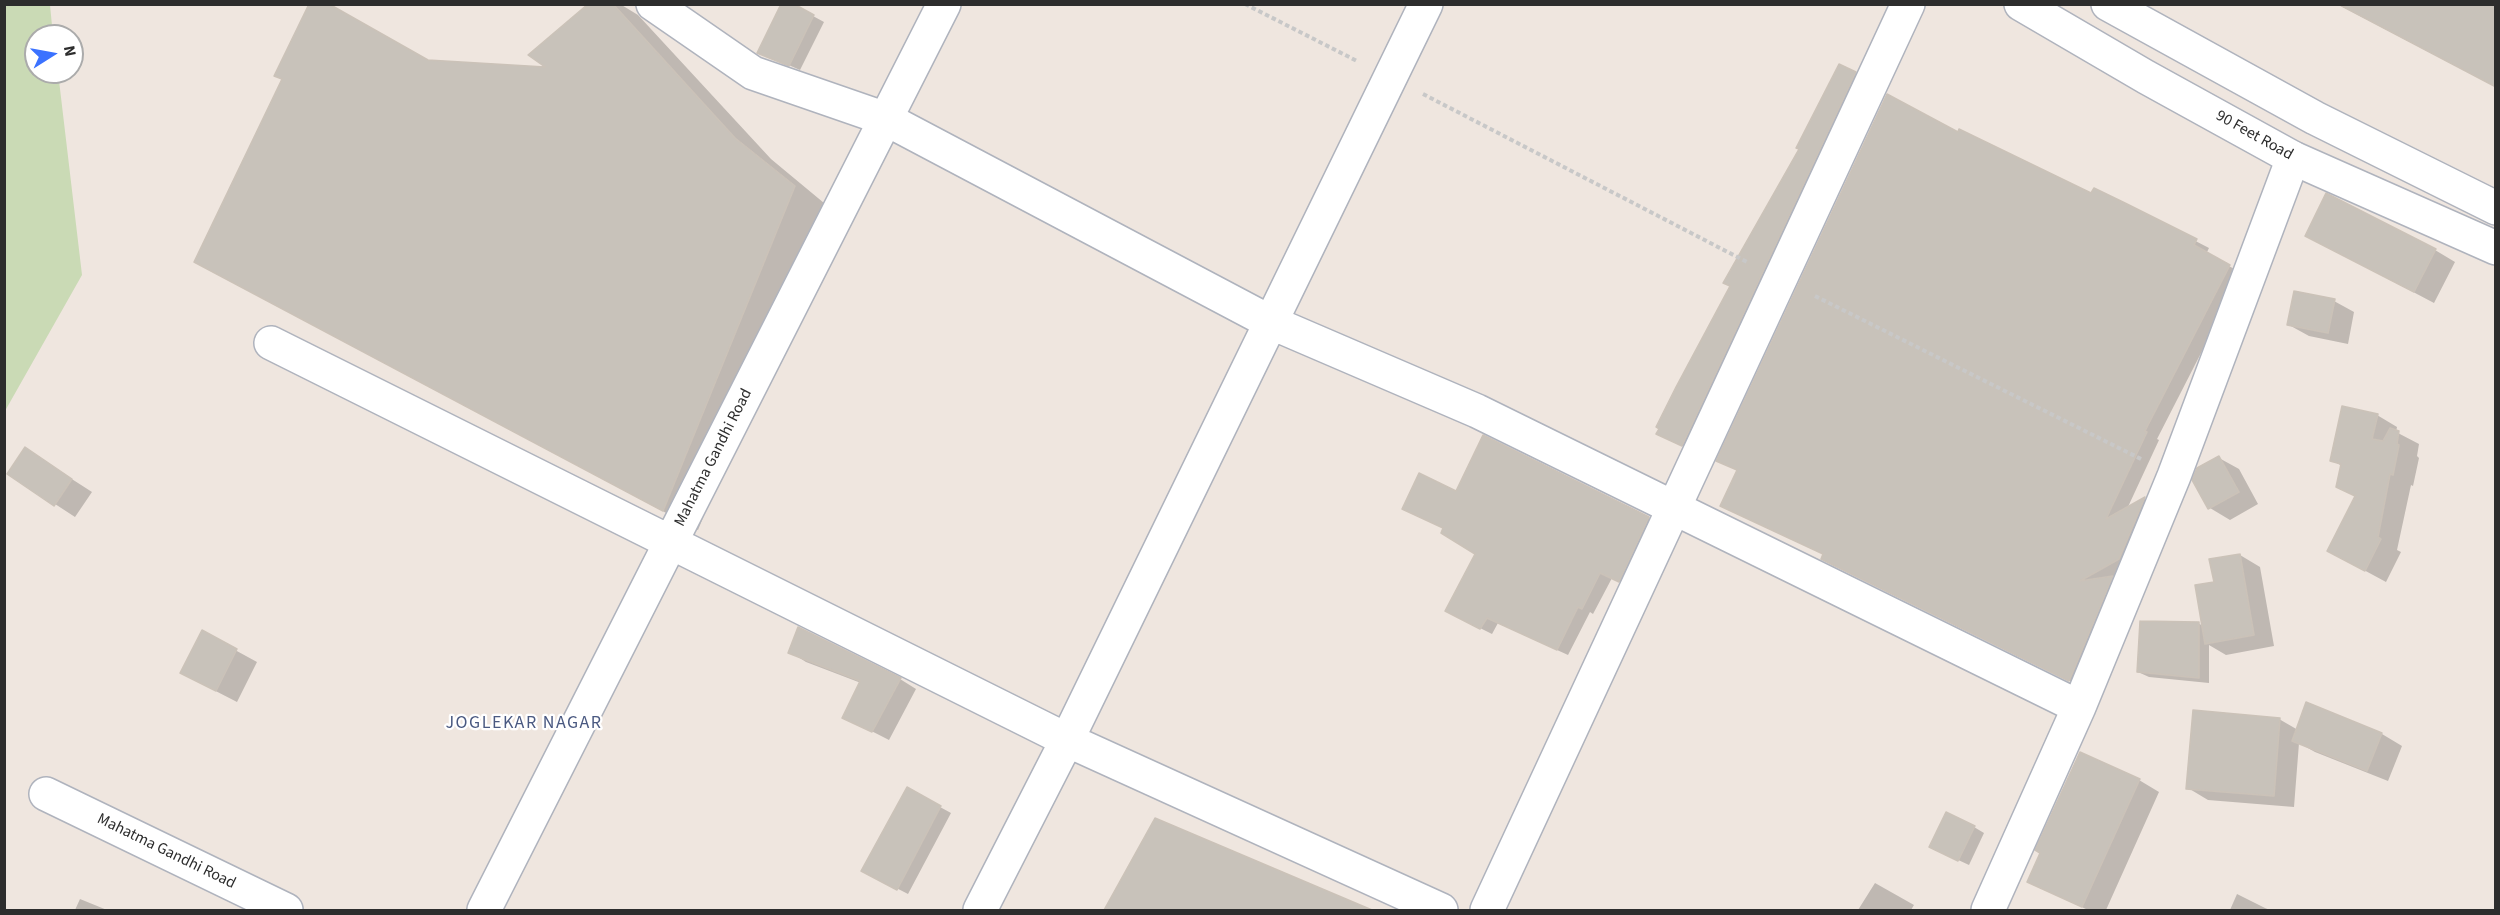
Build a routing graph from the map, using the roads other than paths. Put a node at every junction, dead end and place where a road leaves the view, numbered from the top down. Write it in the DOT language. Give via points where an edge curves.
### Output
graph roads {
  1 [pos="653,4"];
  2 [pos="944,4"];
  3 [pos="1426,4"];
  4 [pos="1908,4"];
  5 [pos="2108,4"];
  6 [pos="2035,8"];
  7 [pos="2238,76"];
  8 [pos="2214,114"];
  9 [pos="886,119"];
  10 [pos="2293,158"];
  11 [pos="2496,208"];
  12 [pos="2496,248"];
  13 [pos="1270,322"];
  14 [pos="271,343"];
  15 [pos="1674,508"];
  16 [pos="671,542"];
  17 [pos="2079,707"];
  18 [pos="1067,740"];
  19 [pos="46,794"];
  20 [pos="286,910"];
  21 [pos="484,910"];
  22 [pos="980,910"];
  23 [pos="1441,910"];
  24 [pos="1487,910"];
  25 [pos="1988,910"];
  1 -- 9 [label="street" via="753,73"];
  2 -- 9 [label="street, Mahatma Gandhi Road"];
  3 -- 13 [label="street"];
  4 -- 15 [label="street"];
  5 -- 7 [label="street"];
  6 -- 8 [label="street, 90 Feet Road"];
  7 -- 8 [label="street"];
  7 -- 11 [label="street"];
  8 -- 10 [label="street, 90 Feet Road"];
  9 -- 13 [label="street"];
  9 -- 16 [label="street, Mahatma Gandhi Road"];
  10 -- 12 [label="street, 90 Feet Road"];
  10 -- 17 [label="street" via="2174,476"];
  13 -- 15 [label="street" via="1477,411"];
  13 -- 18 [label="street"];
  14 -- 16 [label="street"];
  15 -- 17 [label="street"];
  15 -- 24 [label="street"];
  16 -- 18 [label="street"];
  16 -- 21 [label="street, Mahatma Gandhi Road"];
  17 -- 25 [label="street"];
  18 -- 22 [label="street"];
  18 -- 23 [label="street"];
  19 -- 20 [label="street, Mahatma Gandhi Road"];
}
